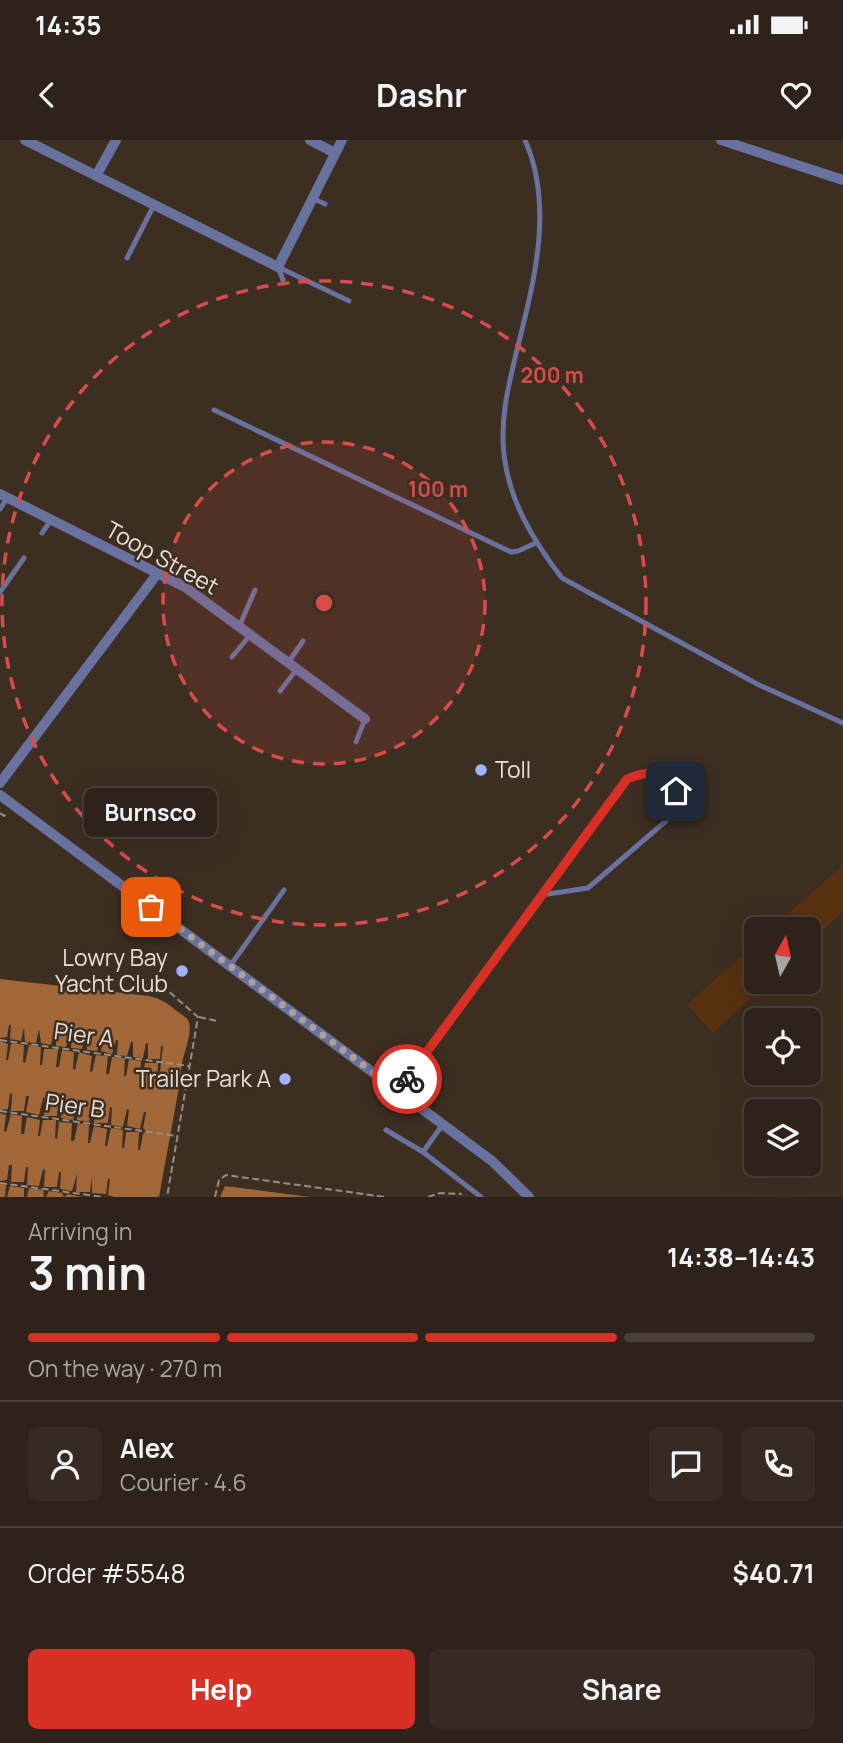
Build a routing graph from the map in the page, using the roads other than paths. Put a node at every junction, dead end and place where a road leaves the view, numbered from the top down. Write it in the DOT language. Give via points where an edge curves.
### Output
graph roads {
  1 [pos="25,140"];
  2 [pos="116,140"];
  3 [pos="310,140"];
  4 [pos="342,140"];
  5 [pos="524,140"];
  6 [pos="721,140"];
  7 [pos="737,142"];
  8 [pos="335,153"];
  9 [pos="96,176"];
  10 [pos="843,180"];
  11 [pos="312,198"];
  12 [pos="325,204"];
  13 [pos="154,205"];
  14 [pos="127,258"];
  15 [pos="278,267"];
  16 [pos="283,280"];
  17 [pos="349,301"];
  18 [pos="214,410"];
  19 [pos="4,496"];
  20 [pos="0,509"];
  21 [pos="51,520"];
  22 [pos="42,533"];
  23 [pos="536,543"];
  24 [pos="24,558"];
  25 [pos="157,574"];
  26 [pos="255,590"];
  27 [pos="0,592"];
  28 [pos="239,627"];
  29 [pos="250,635"];
  30 [pos="303,641"];
  31 [pos="232,657"];
  32 [pos="292,666"];
  33 [pos="280,691"];
  34 [pos="365,719"];
  35 [pos="843,723"];
  36 [pos="356,742"];
  37 [pos="0,783"];
  38 [pos="0,794"];
  39 [pos="284,890"];
  40 [pos="541,895"];
  41 [pos="230,966"];
  42 [pos="398,1091"];
  43 [pos="443,1124"];
  44 [pos="386,1130"];
  45 [pos="423,1153"];
  46 [pos="481,1197"];
  47 [pos="529,1197"];
  1 -- 9 [label="street"];
  2 -- 9 [label="street"];
  3 -- 8 [label="street"];
  4 -- 8 [label="street"];
  5 -- 23 [label="lane" via="540,191 539,234 506,397 503,438 516,503"];
  6 -- 7 [label="street"];
  7 -- 10 [label="street"];
  8 -- 11 [label="street"];
  9 -- 13 [label="street"];
  11 -- 12 [label="lane"];
  11 -- 15 [label="street"];
  13 -- 14 [label="lane"];
  13 -- 15 [label="street"];
  15 -- 16 [label="lane"];
  15 -- 17 [label="lane"];
  18 -- 23 [label="lane" via="511,552"];
  19 -- 20 [label="lane"];
  19 -- 21 [label="street, Toop Street"];
  21 -- 22 [label="lane"];
  21 -- 25 [label="street, Toop Street"];
  23 -- 35 [label="lane" via="562,578 759,685"];
  24 -- 27 [label="lane"];
  25 -- 28 [label="street, Toop Street" via="185,587"];
  25 -- 37 [label="street"];
  26 -- 28 [label="lane"];
  28 -- 29 [label="street, Toop Street"];
  29 -- 31 [label="lane"];
  29 -- 32 [label="street, Toop Street"];
  30 -- 32 [label="lane"];
  32 -- 33 [label="lane"];
  32 -- 34 [label="street, Toop Street"];
  34 -- 36 [label="lane"];
  38 -- 41 [label="street"];
  39 -- 41 [label="lane"];
  40 -- 40 [label="lane" via="627,779 646,773 671,781 677,801 666,821 588,888"];
  40 -- 42 [label="lane"];
  41 -- 42 [label="street"];
  42 -- 43 [label="street"];
  43 -- 45 [label="lane"];
  43 -- 47 [label="street" via="492,1161"];
  44 -- 45 [label="lane"];
  45 -- 46 [label="lane"];
}
